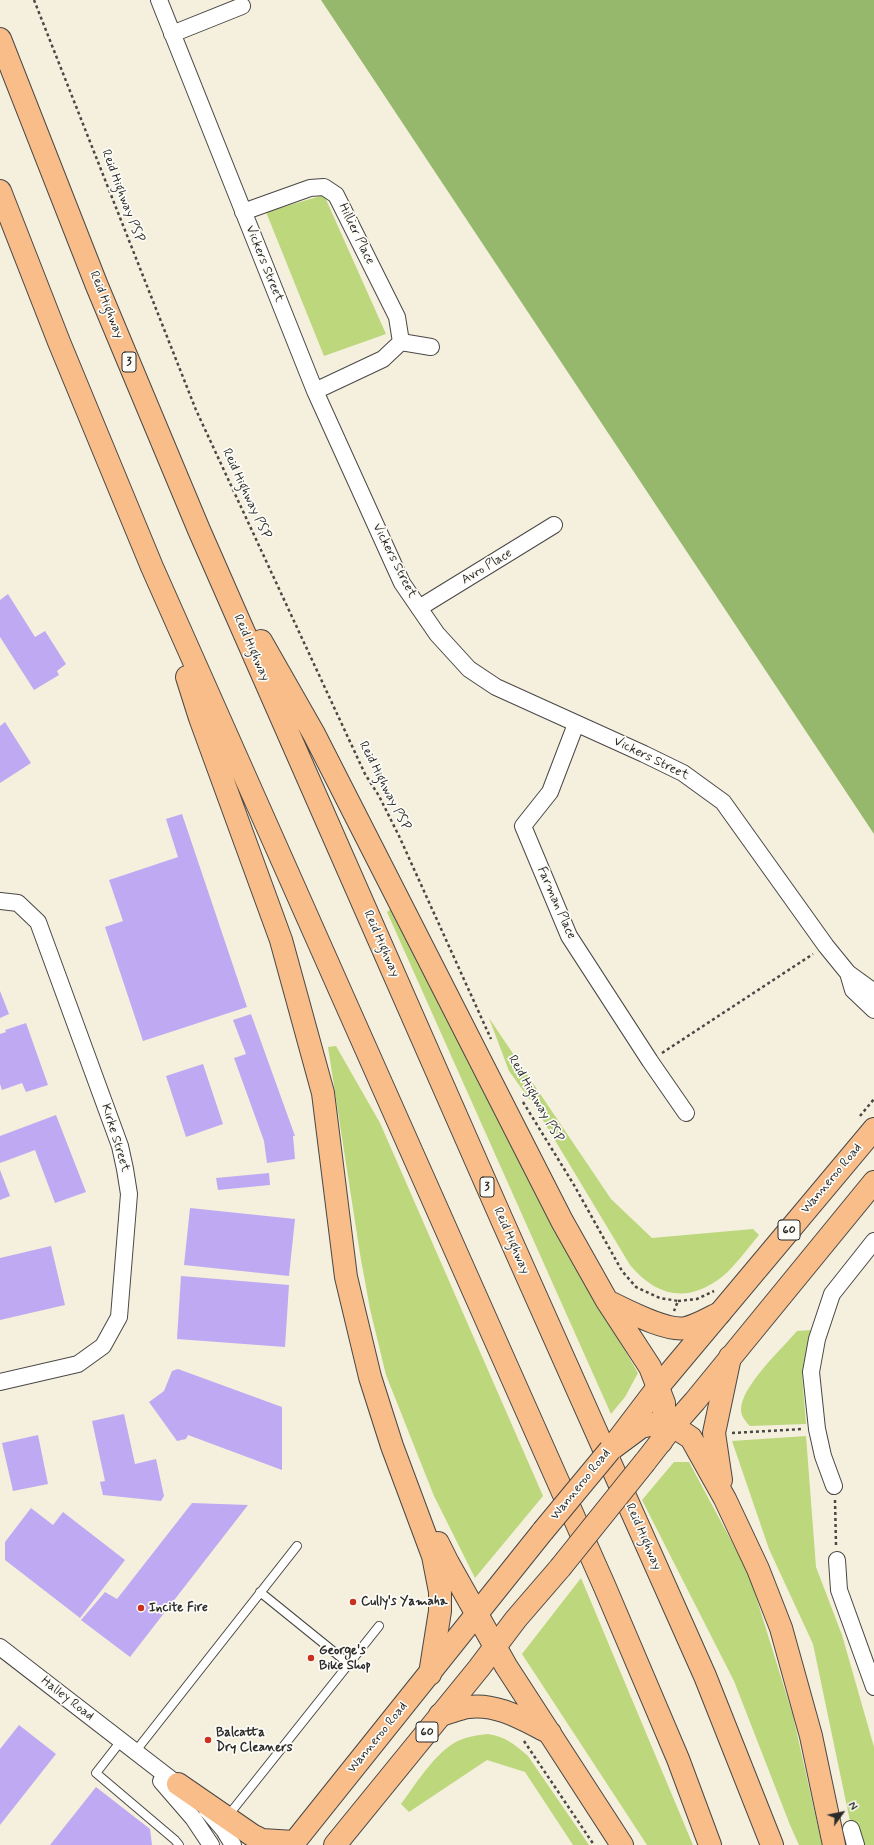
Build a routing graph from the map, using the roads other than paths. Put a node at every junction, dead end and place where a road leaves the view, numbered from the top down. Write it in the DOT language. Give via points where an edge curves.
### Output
graph roads {
  1 [pos="159,0"];
  2 [pos="242,6"];
  3 [pos="172,34"];
  4 [pos="0,39"];
  5 [pos="0,191"];
  6 [pos="243,212"];
  7 [pos="401,342"];
  8 [pos="431,348"];
  9 [pos="315,391"];
  10 [pos="554,526"];
  11 [pos="199,530"];
  12 [pos="152,567"];
  13 [pos="419,608"];
  14 [pos="576,724"];
  15 [pos="0,901"];
  16 [pos="848,973"];
  17 [pos="874,992"];
  18 [pos="874,1010"];
  19 [pos="686,1113"];
  20 [pos="874,1129"];
  21 [pos="874,1182"];
  22 [pos="874,1241"];
  23 [pos="607,1301"];
  24 [pos="720,1313"];
  25 [pos="730,1357"];
  26 [pos="0,1382"];
  27 [pos="658,1387"];
  28 [pos="628,1431"];
  29 [pos="666,1431"];
  30 [pos="392,1446"];
  31 [pos="834,1486"];
  32 [pos="725,1499"];
  33 [pos="297,1546"];
  34 [pos="837,1560"];
  35 [pos="260,1592"];
  36 [pos="476,1614"];
  37 [pos="379,1626"];
  38 [pos="0,1647"];
  39 [pos="495,1647"];
  40 [pos="349,1664"];
  41 [pos="430,1674"];
  42 [pos="874,1687"];
  43 [pos="440,1715"];
  44 [pos="551,1733"];
  45 [pos="121,1741"];
  46 [pos="135,1752"];
  47 [pos="178,1784"];
  48 [pos="227,1818"];
  49 [pos="293,1844"];
  50 [pos="179,1845"];
  51 [pos="211,1845"];
  52 [pos="233,1845"];
  53 [pos="335,1845"];
  54 [pos="622,1845"];
  55 [pos="710,1845"];
  56 [pos="772,1845"];
  57 [pos="834,1845"];
  1 -- 3 [label="street, Vickers Street"];
  2 -- 3 [label="street"];
  3 -- 6 [label="street, Vickers Street"];
  4 -- 11 [label="highway, Reid Highway / 3" via="97,286"];
  5 -- 12 [label="highway"];
  6 -- 7 [label="street, Hillier Place" via="310,188 324,188 336,195 397,317"];
  6 -- 9 [label="street, Vickers Street"];
  7 -- 8 [label="street"];
  7 -- 9 [label="street" via="383,359"];
  9 -- 13 [label="street, Vickers Street" via="402,583"];
  10 -- 13 [label="street, Avro Place"];
  11 -- 23 [label="highway" via="314,734 523,1146"];
  11 -- 56 [label="highway, Reid Highway / 3" via="705,1676"];
  12 -- 30 [label="highway" via="200,718 281,940 323,1093 346,1277 370,1377"];
  12 -- 55 [label="highway" via="604,1586 678,1759"];
  13 -- 14 [label="street, Vickers Street" via="437,634 469,669 496,687"];
  14 -- 16 [label="street, Vickers Street" via="684,773 723,802"];
  14 -- 19 [label="street, Farman Place" via="550,792 523,826 569,936"];
  15 -- 26 [label="street, Kirke Street" via="18,903 38,922 120,1146 129,1194 119,1317 103,1346 78,1364"];
  16 -- 17 [label="street, Vickers Street"];
  16 -- 18 [label="street, Vickers Street" via="853,990"];
  20 -- 24 [label="highway, Wanneroo Road / 60"];
  21 -- 25 [label="highway, 60"];
  22 -- 31 [label="street" via="832,1294 817,1339 811,1372 817,1429"];
  23 -- 24 [label="highway" via="660,1325 685,1328"];
  23 -- 27 [label="highway" via="650,1367"];
  24 -- 27 [label="highway, Wanneroo Road / 60"];
  25 -- 29 [label="highway, 60"];
  25 -- 32 [label="highway" via="714,1433"];
  27 -- 28 [label="highway, Wanneroo Road / 60"];
  27 -- 29 [label="highway" via="664,1403"];
  28 -- 29 [label="highway" via="653,1424"];
  28 -- 36 [label="highway, Wanneroo Road, bridge"];
  29 -- 32 [label="highway" via="692,1438"];
  29 -- 39 [label="highway, 60, bridge" via="645,1462"];
  30 -- 36 [label="highway" via="448,1563"];
  30 -- 41 [label="highway" via="433,1556 440,1592 440,1611"];
  32 -- 57 [label="highway" via="758,1569 781,1628 811,1736"];
  33 -- 35 [label="lane"];
  34 -- 42 [label="street" via="839,1590"];
  35 -- 40 [label="lane"];
  35 -- 46 [label="lane"];
  36 -- 39 [label="highway"];
  36 -- 41 [label="highway, Wanneroo Road"];
  37 -- 40 [label="lane"];
  38 -- 45 [label="street, Halley Road"];
  39 -- 43 [label="highway, 60"];
  39 -- 44 [label="highway"];
  40 -- 48 [label="lane"];
  41 -- 49 [label="highway, Wanneroo Road"];
  43 -- 44 [label="highway" via="467,1707 488,1706"];
  43 -- 53 [label="highway, 60"];
  44 -- 54 [label="highway"];
  45 -- 46 [label="street, Halley Road"];
  45 -- 50 [label="lane" via="96,1773"];
  46 -- 47 [label="street, Halley Road"];
  46 -- 51 [label="street, Halley Road" via="172,1792"];
  47 -- 48 [label="highway"];
  47 -- 52 [label="street, Halley Road" via="204,1807"];
  48 -- 49 [label="highway" via="262,1840"];
}
